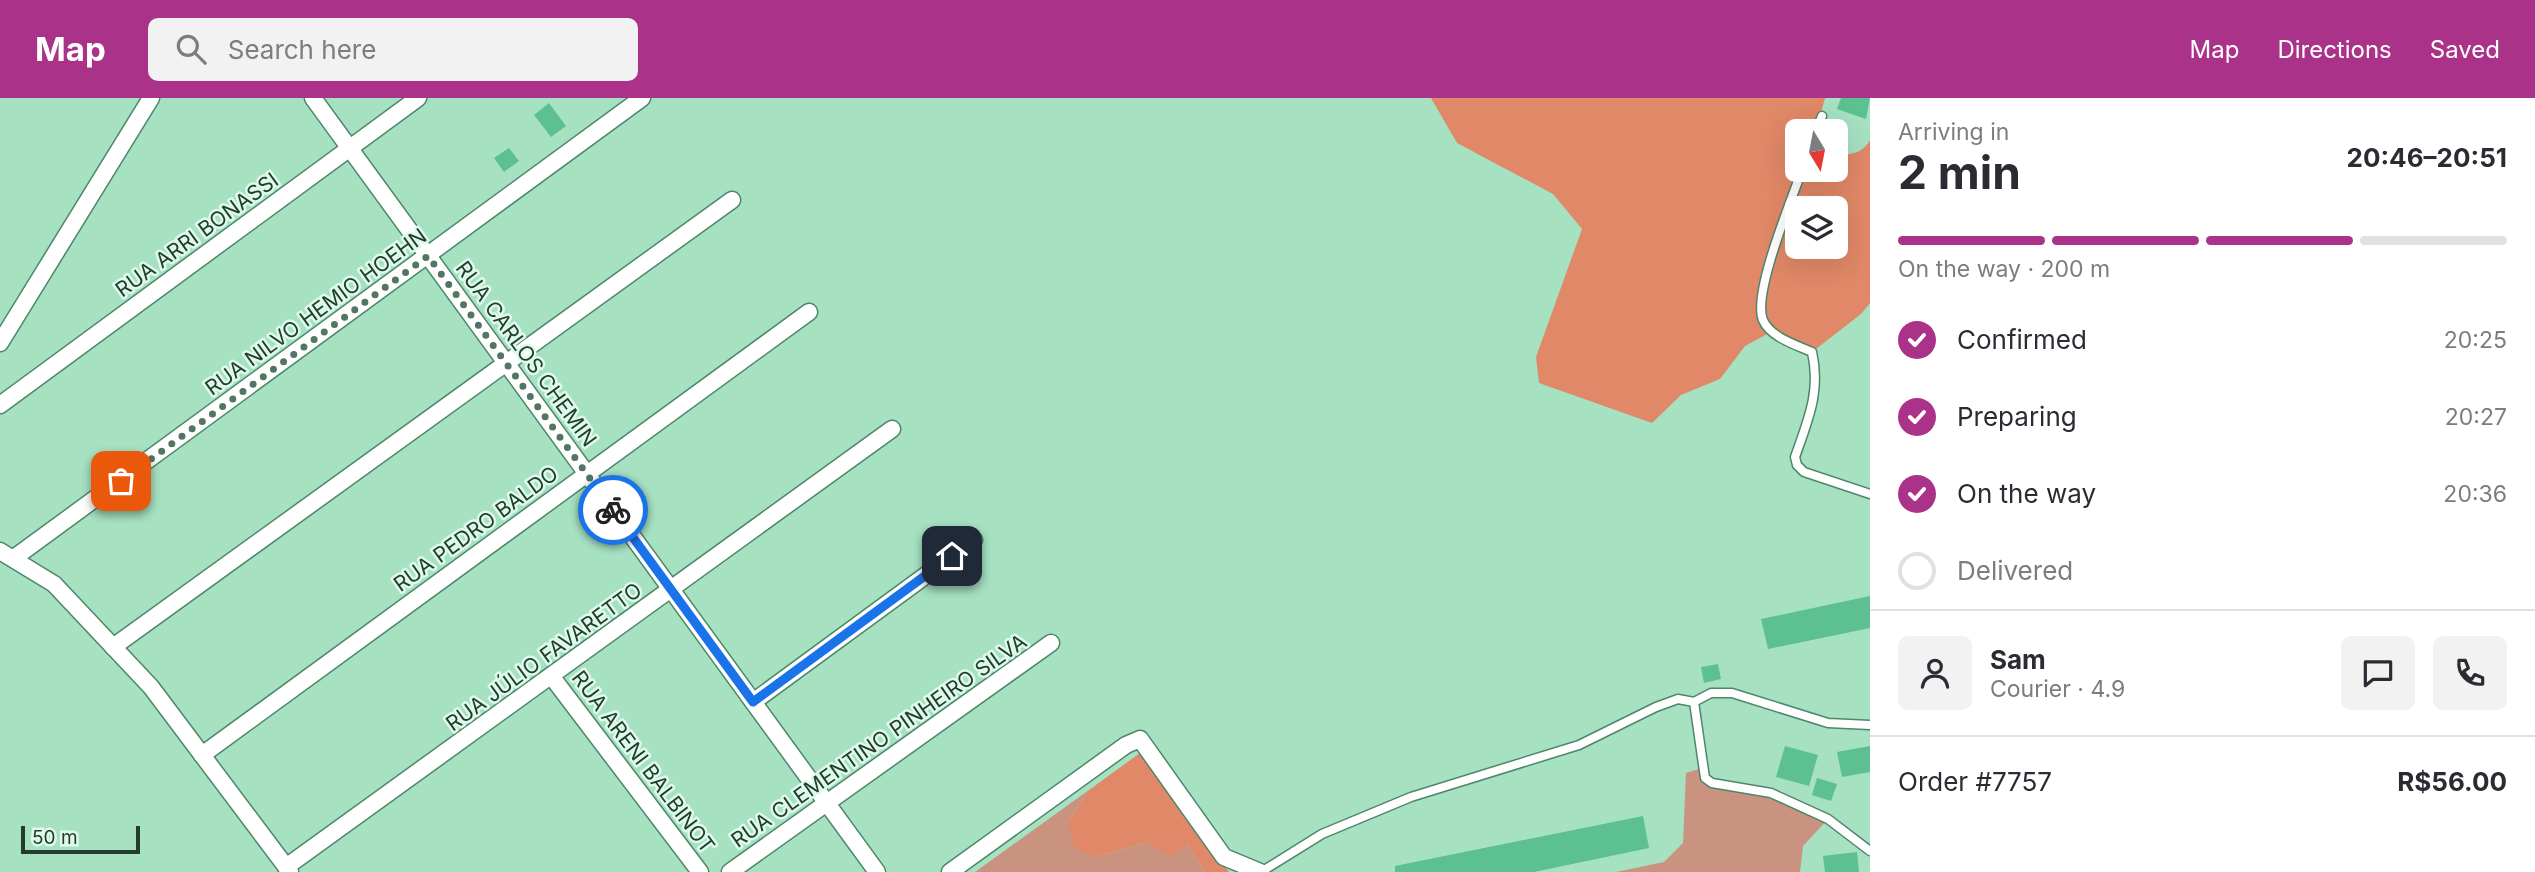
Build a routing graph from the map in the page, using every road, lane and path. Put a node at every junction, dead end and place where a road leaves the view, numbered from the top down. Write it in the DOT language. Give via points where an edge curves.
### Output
graph roads {
  1 [pos="151,98"];
  2 [pos="313,98"];
  3 [pos="418,98"];
  4 [pos="642,98"];
  5 [pos="1822,116"];
  6 [pos="1821,119"];
  7 [pos="350,148"];
  8 [pos="1798,182"];
  9 [pos="732,200"];
  10 [pos="428,256"];
  11 [pos="809,312"];
  12 [pos="0,343"];
  13 [pos="507,364"];
  14 [pos="0,405"];
  15 [pos="892,429"];
  16 [pos="587,474"];
  17 [pos="1870,495"];
  18 [pos="974,540"];
  19 [pos="7,554"];
  20 [pos="671,590"];
  21 [pos="1051,643"];
  22 [pos="113,647"];
  23 [pos="552,677"];
  24 [pos="753,702"];
  25 [pos="1694,702"];
  26 [pos="1870,726"];
  27 [pos="202,755"];
  28 [pos="827,803"];
  29 [pos="1870,851"];
  30 [pos="288,869"];
  31 [pos="700,872"];
  32 [pos="730,872"];
  33 [pos="877,872"];
  34 [pos="950,872"];
  35 [pos="1261,872"];
  1 -- 12 [label="street"];
  2 -- 7 [label="street, RUA CARLOS CHEMIN"];
  3 -- 7 [label="street, RUA ARRI BONASSI"];
  4 -- 10 [label="street, RUA NILVO HEMIO HOEHN"];
  5 -- 6 [label="lane"];
  7 -- 10 [label="street, RUA CARLOS CHEMIN"];
  7 -- 14 [label="street, RUA ARRI BONASSI"];
  8 -- 17 [label="lane" via="1777,238 1760,307 1763,321 1771,332 1812,352 1816,397 1795,457 1797,465 1804,472"];
  9 -- 13 [label="street"];
  10 -- 13 [label="street, RUA CARLOS CHEMIN"];
  10 -- 19 [label="street, RUA NILVO HEMIO HOEHN"];
  11 -- 16 [label="street, RUA PEDRO BALDO"];
  13 -- 16 [label="street, RUA CARLOS CHEMIN"];
  13 -- 22 [label="street"];
  15 -- 20 [label="street, RUA JÚLIO FAVARETTO"];
  16 -- 20 [label="street, RUA CARLOS CHEMIN"];
  16 -- 27 [label="street, RUA PEDRO BALDO"];
  18 -- 24 [label="street"];
  19 -- 22 [label="street" via="54,584"];
  20 -- 23 [label="street, RUA JÚLIO FAVARETTO"];
  20 -- 24 [label="street, RUA CARLOS CHEMIN"];
  21 -- 28 [label="street, RUA CLEMENTINO PINHEIRO SILVA"];
  22 -- 27 [label="street" via="151,687"];
  23 -- 30 [label="street, RUA JÚLIO FAVARETTO"];
  23 -- 31 [label="street, RUA ARENI BALBINOT"];
  24 -- 28 [label="street, RUA CARLOS CHEMIN"];
  25 -- 26 [label="lane" via="1711,693 1732,693 1828,723"];
  25 -- 29 [label="lane" via="1705,778 1771,793 1828,818"];
  25 -- 35 [label="lane" via="1678,699 1579,745 1411,797 1322,834"];
  27 -- 30 [label="street"];
  28 -- 32 [label="street, RUA CLEMENTINO PINHEIRO SILVA"];
  28 -- 33 [label="street, RUA CARLOS CHEMIN"];
  34 -- 35 [label="street" via="1140,739 1224,857"];
}
